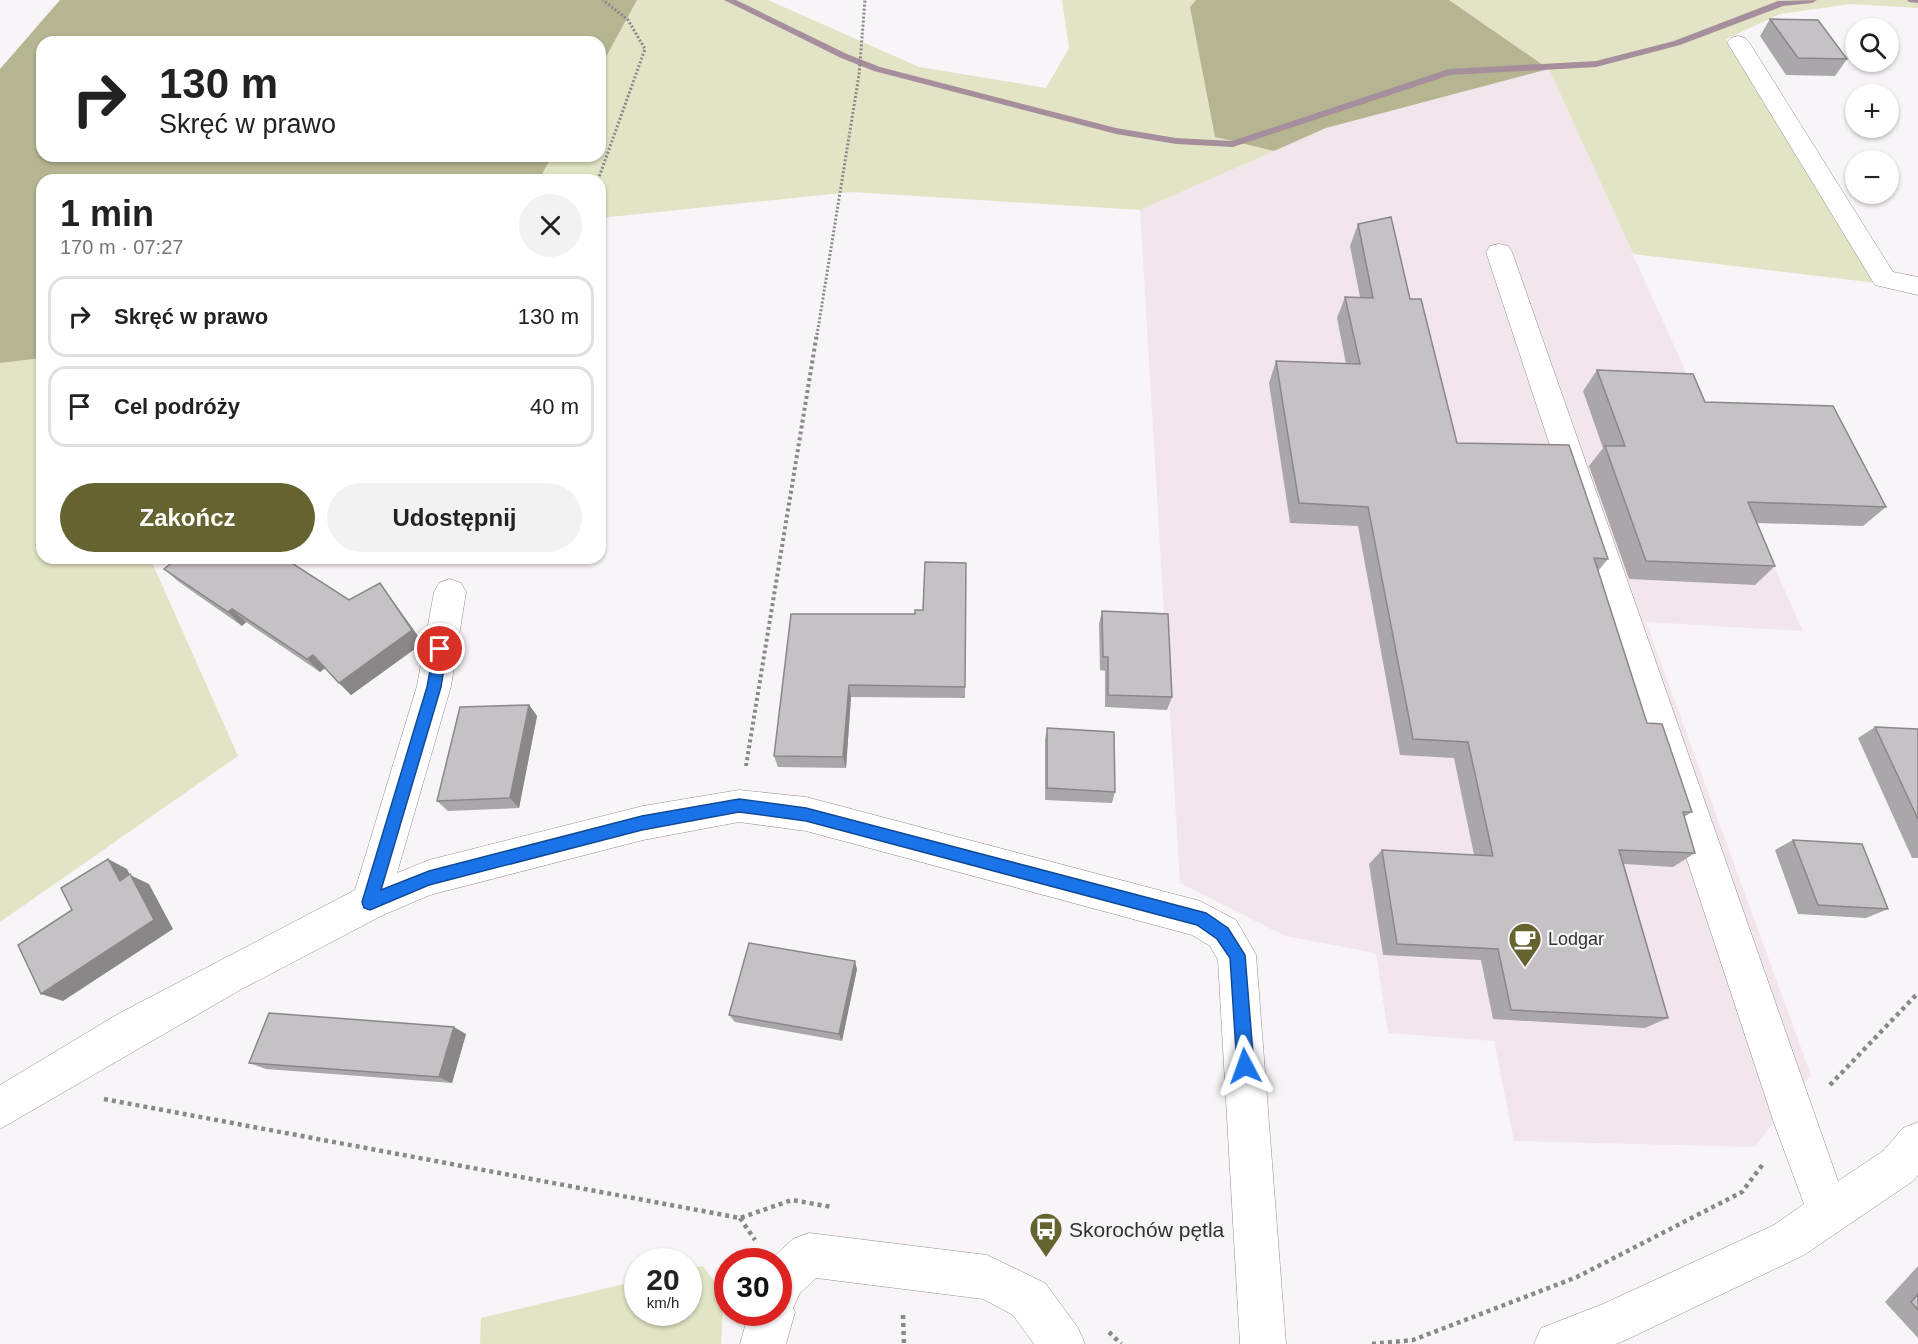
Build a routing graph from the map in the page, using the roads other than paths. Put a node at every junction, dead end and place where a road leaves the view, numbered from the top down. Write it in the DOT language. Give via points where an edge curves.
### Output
graph roads {
  1 [pos="1738,42"];
  2 [pos="1499,252"];
  3 [pos="1918,286"];
  4 [pos="450,592"];
  5 [pos="370,902"];
  6 [pos="0,1108"];
  7 [pos="1918,1143"];
  8 [pos="1829,1213"];
  9 [pos="792,1270"];
  10 [pos="768,1326"];
  11 [pos="1620,1334"];
  12 [pos="763,1344"];
  13 [pos="1062,1344"];
  14 [pos="1263,1344"];
  15 [pos="1557,1344"];
  1 -- 3 [label="street" via="1884,279"];
  2 -- 8 [label="street"];
  4 -- 5 [label="street" via="434,687"];
  5 -- 6 [label="street" via="226,976"];
  5 -- 14 [label="street" via="429,878 642,823 739,806 806,814 1200,918 1223,933 1237,955"];
  7 -- 8 [label="street" via="1898,1166"];
  8 -- 11 [label="street" via="1789,1240"];
  9 -- 13 [label="street" via="809,1255 987,1277 1029,1299"];
  10 -- 12 [label="street"];
  11 -- 15 [label="street"];
}
